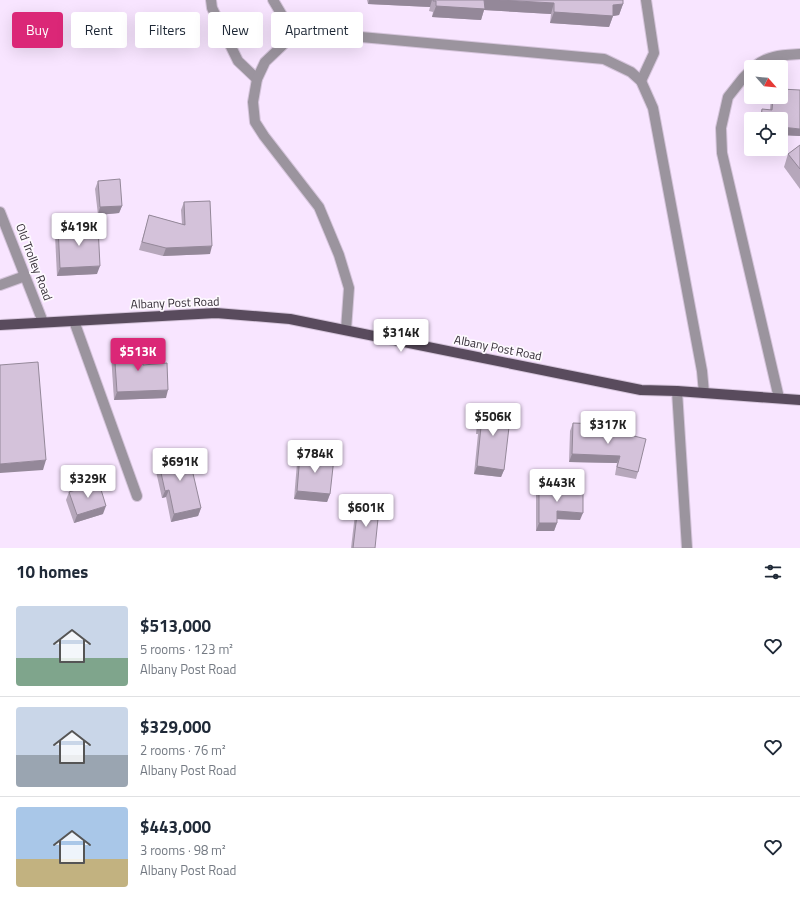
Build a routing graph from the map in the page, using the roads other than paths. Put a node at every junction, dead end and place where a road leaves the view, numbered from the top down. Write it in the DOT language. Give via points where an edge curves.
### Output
graph roads {
  1 [pos="211,0"];
  2 [pos="273,0"];
  3 [pos="646,0"];
  4 [pos="280,12"];
  5 [pos="363,37"];
  6 [pos="280,48"];
  7 [pos="800,54"];
  8 [pos="767,60"];
  9 [pos="744,77"];
  10 [pos="257,79"];
  11 [pos="641,81"];
  12 [pos="0,212"];
  13 [pos="25,276"];
  14 [pos="0,285"];
  15 [pos="74,321"];
  16 [pos="43,322"];
  17 [pos="0,325"];
  18 [pos="346,330"];
  19 [pos="677,391"];
  20 [pos="704,393"];
  21 [pos="779,398"];
  22 [pos="800,400"];
  23 [pos="136,496"];
  24 [pos="687,548"];
  1 -- 10 [label="street" via="212,8 238,62"];
  2 -- 4 [label="street"];
  3 -- 11 [label="street" via="654,53"];
  5 -- 11 [label="street" via="604,59 631,72"];
  6 -- 10 [label="street" via="265,62"];
  7 -- 8 [label="street" via="778,55"];
  9 -- 21 [label="street" via="728,97 721,128 722,153"];
  10 -- 18 [label="street" via="252,102 255,122 319,207 339,255 349,288"];
  11 -- 20 [label="street" via="653,108"];
  12 -- 13 [label="street, Old Trolley Road"];
  13 -- 14 [label="street"];
  13 -- 16 [label="street, Old Trolley Road"];
  15 -- 16 [label="main road, Albany Post Road"];
  15 -- 18 [label="main road, Albany Post Road" via="216,313 290,319"];
  15 -- 23 [label="street"];
  16 -- 17 [label="main road, Albany Post Road"];
  18 -- 19 [label="main road, Albany Post Road" via="641,390"];
  19 -- 20 [label="main road, Albany Post Road"];
  19 -- 24 [label="street"];
  20 -- 21 [label="main road, Albany Post Road"];
  21 -- 22 [label="main road, Albany Post Road"];
}
